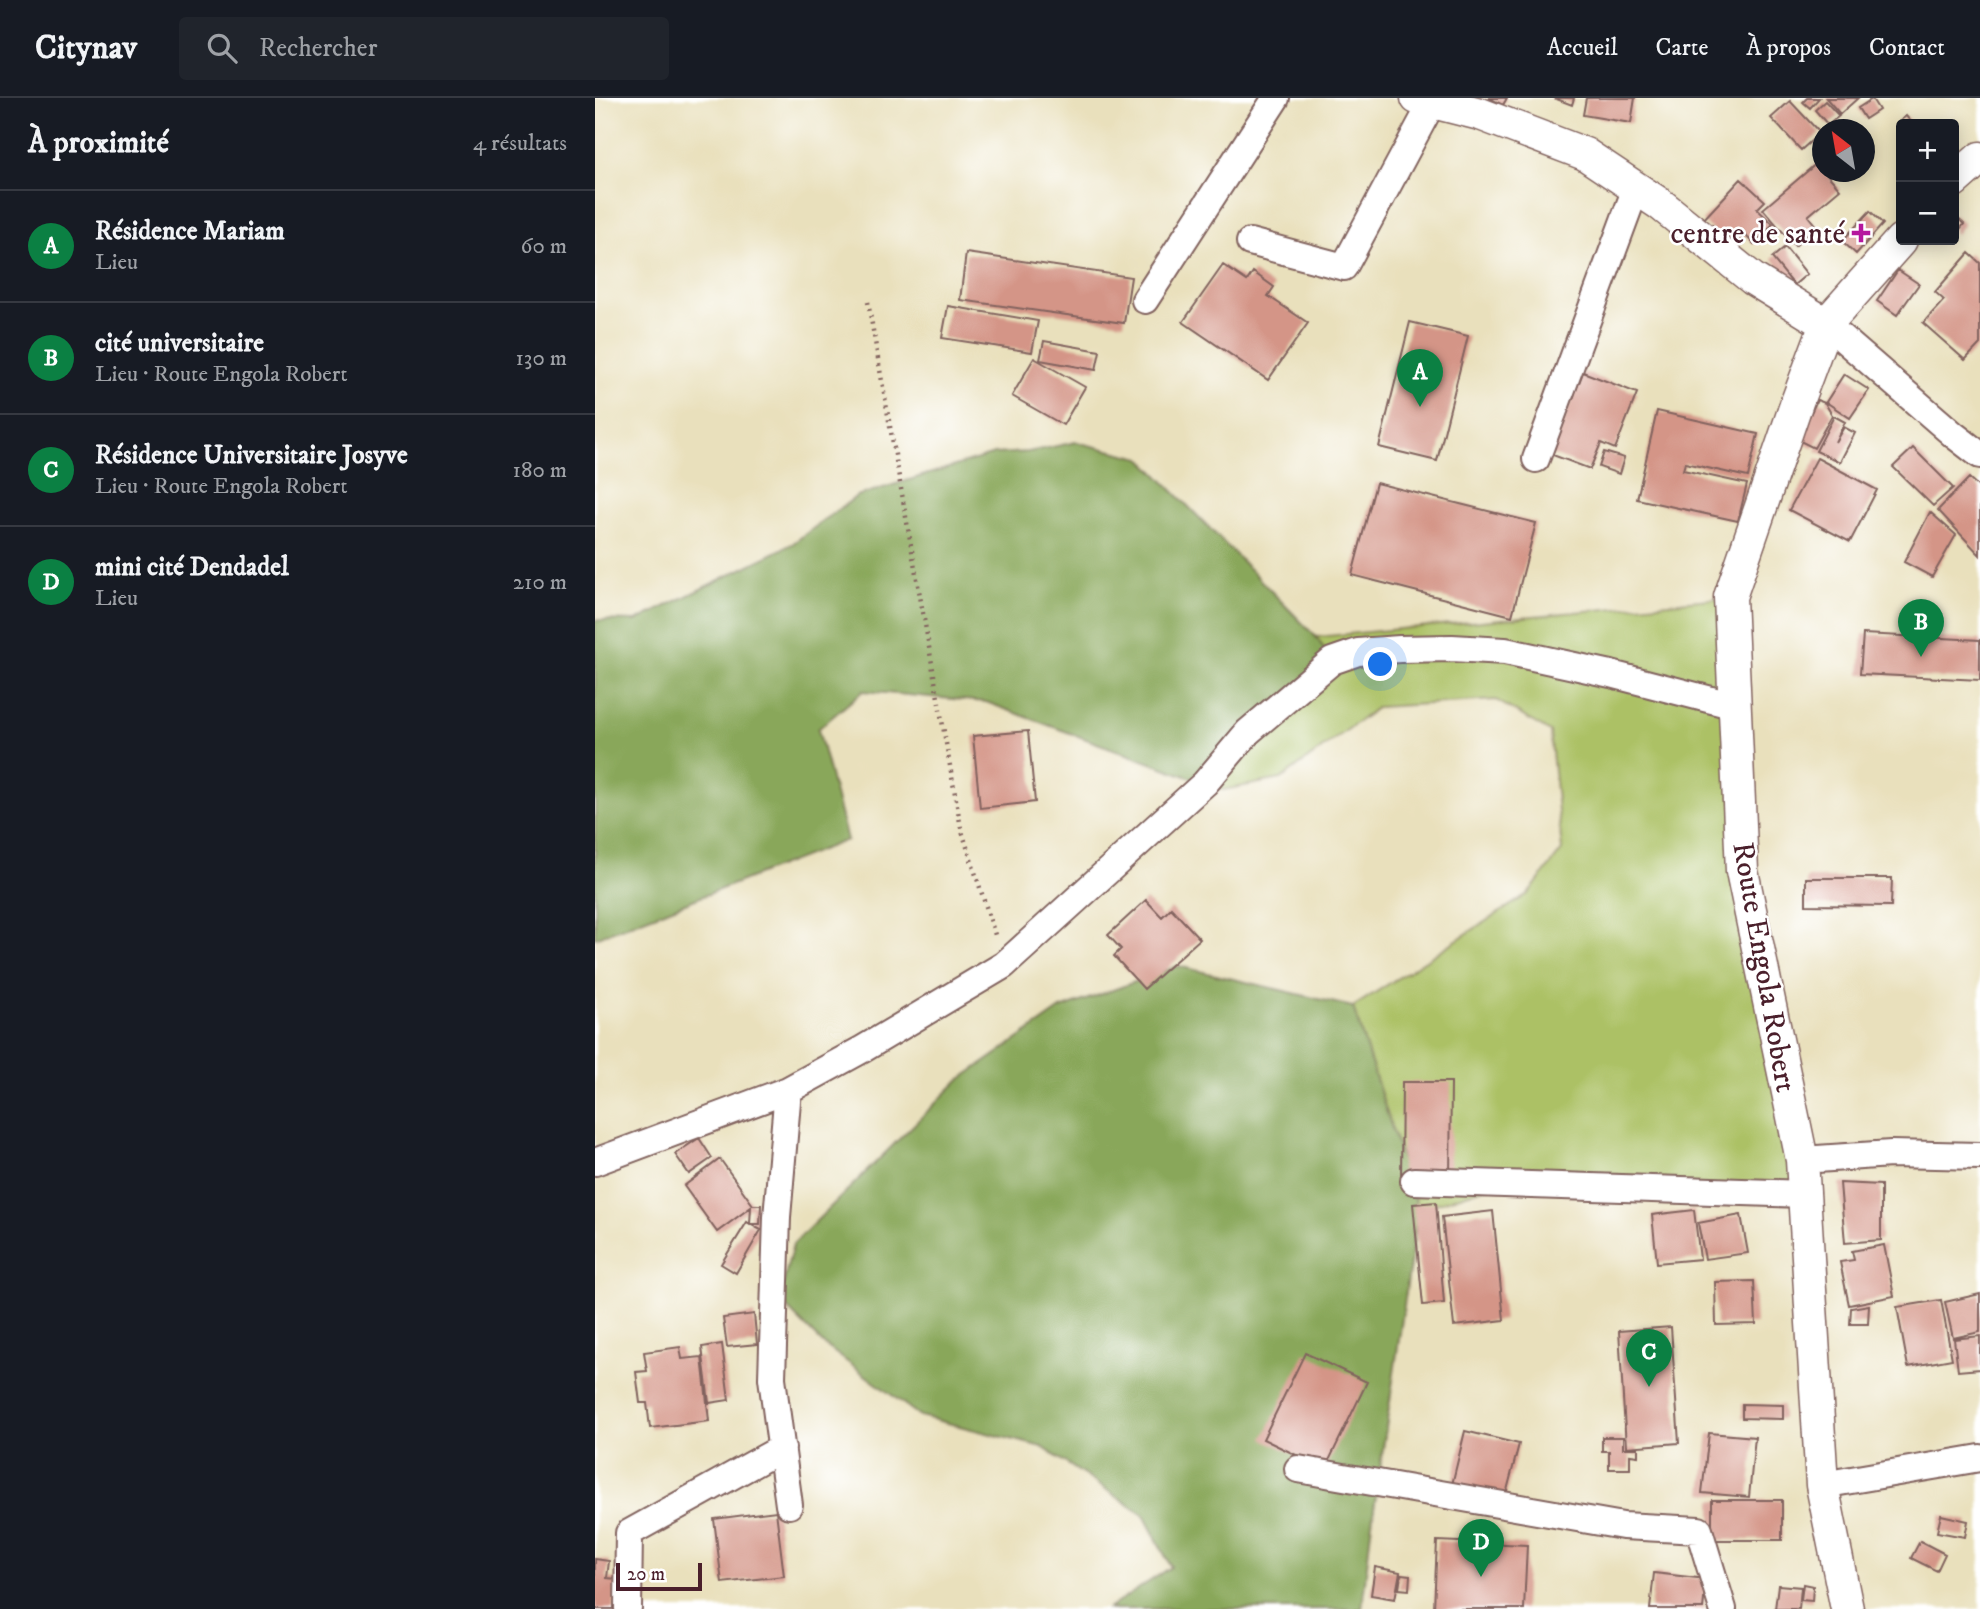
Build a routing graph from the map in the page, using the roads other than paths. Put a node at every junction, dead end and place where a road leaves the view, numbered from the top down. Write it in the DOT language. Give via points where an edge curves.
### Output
graph roads {
  1 [pos="1276,98"];
  2 [pos="1425,101"];
  3 [pos="1980,158"];
  4 [pos="1959,177"];
  5 [pos="1636,188"];
  6 [pos="1250,242"];
  7 [pos="1897,245"];
  8 [pos="1145,300"];
  9 [pos="1826,324"];
  10 [pos="1980,454"];
  11 [pos="1536,459"];
  12 [pos="1735,706"];
  13 [pos="788,1090"];
  14 [pos="1980,1157"];
  15 [pos="1802,1160"];
  16 [pos="595,1162"];
  17 [pos="1414,1181"];
  18 [pos="1804,1194"];
  19 [pos="782,1448"];
  20 [pos="1980,1458"];
  21 [pos="1298,1469"];
  22 [pos="1822,1485"];
  23 [pos="789,1505"];
  24 [pos="628,1609"];
  25 [pos="1723,1609"];
  26 [pos="1847,1609"];
  1 -- 8 [label="street"];
  2 -- 5 [label="street" via="1480,114 1585,154"];
  2 -- 6 [label="street" via="1345,267"];
  3 -- 4 [label="street"];
  5 -- 9 [label="street" via="1753,279"];
  5 -- 11 [label="street"];
  7 -- 9 [label="street, Route Engola Robert"];
  9 -- 10 [label="street"];
  9 -- 12 [label="street, Route Engola Robert" via="1730,597"];
  12 -- 13 [label="street" via="1505,651 1400,649 1358,652 1332,661 1248,732 1205,783 1004,965"];
  12 -- 15 [label="street, Route Engola Robert" via="1742,871"];
  13 -- 16 [label="street"];
  13 -- 19 [label="street" via="776,1217 772,1378"];
  14 -- 15 [label="street" via="1892,1154"];
  15 -- 18 [label="street, Route Engola Robert"];
  17 -- 18 [label="street"];
  18 -- 22 [label="street, Route Engola Robert"];
  19 -- 23 [label="street"];
  19 -- 24 [label="street" via="629,1533"];
  20 -- 22 [label="street"];
  21 -- 25 [label="street" via="1623,1526 1699,1530"];
  22 -- 26 [label="street, Route Engola Robert"];
}
